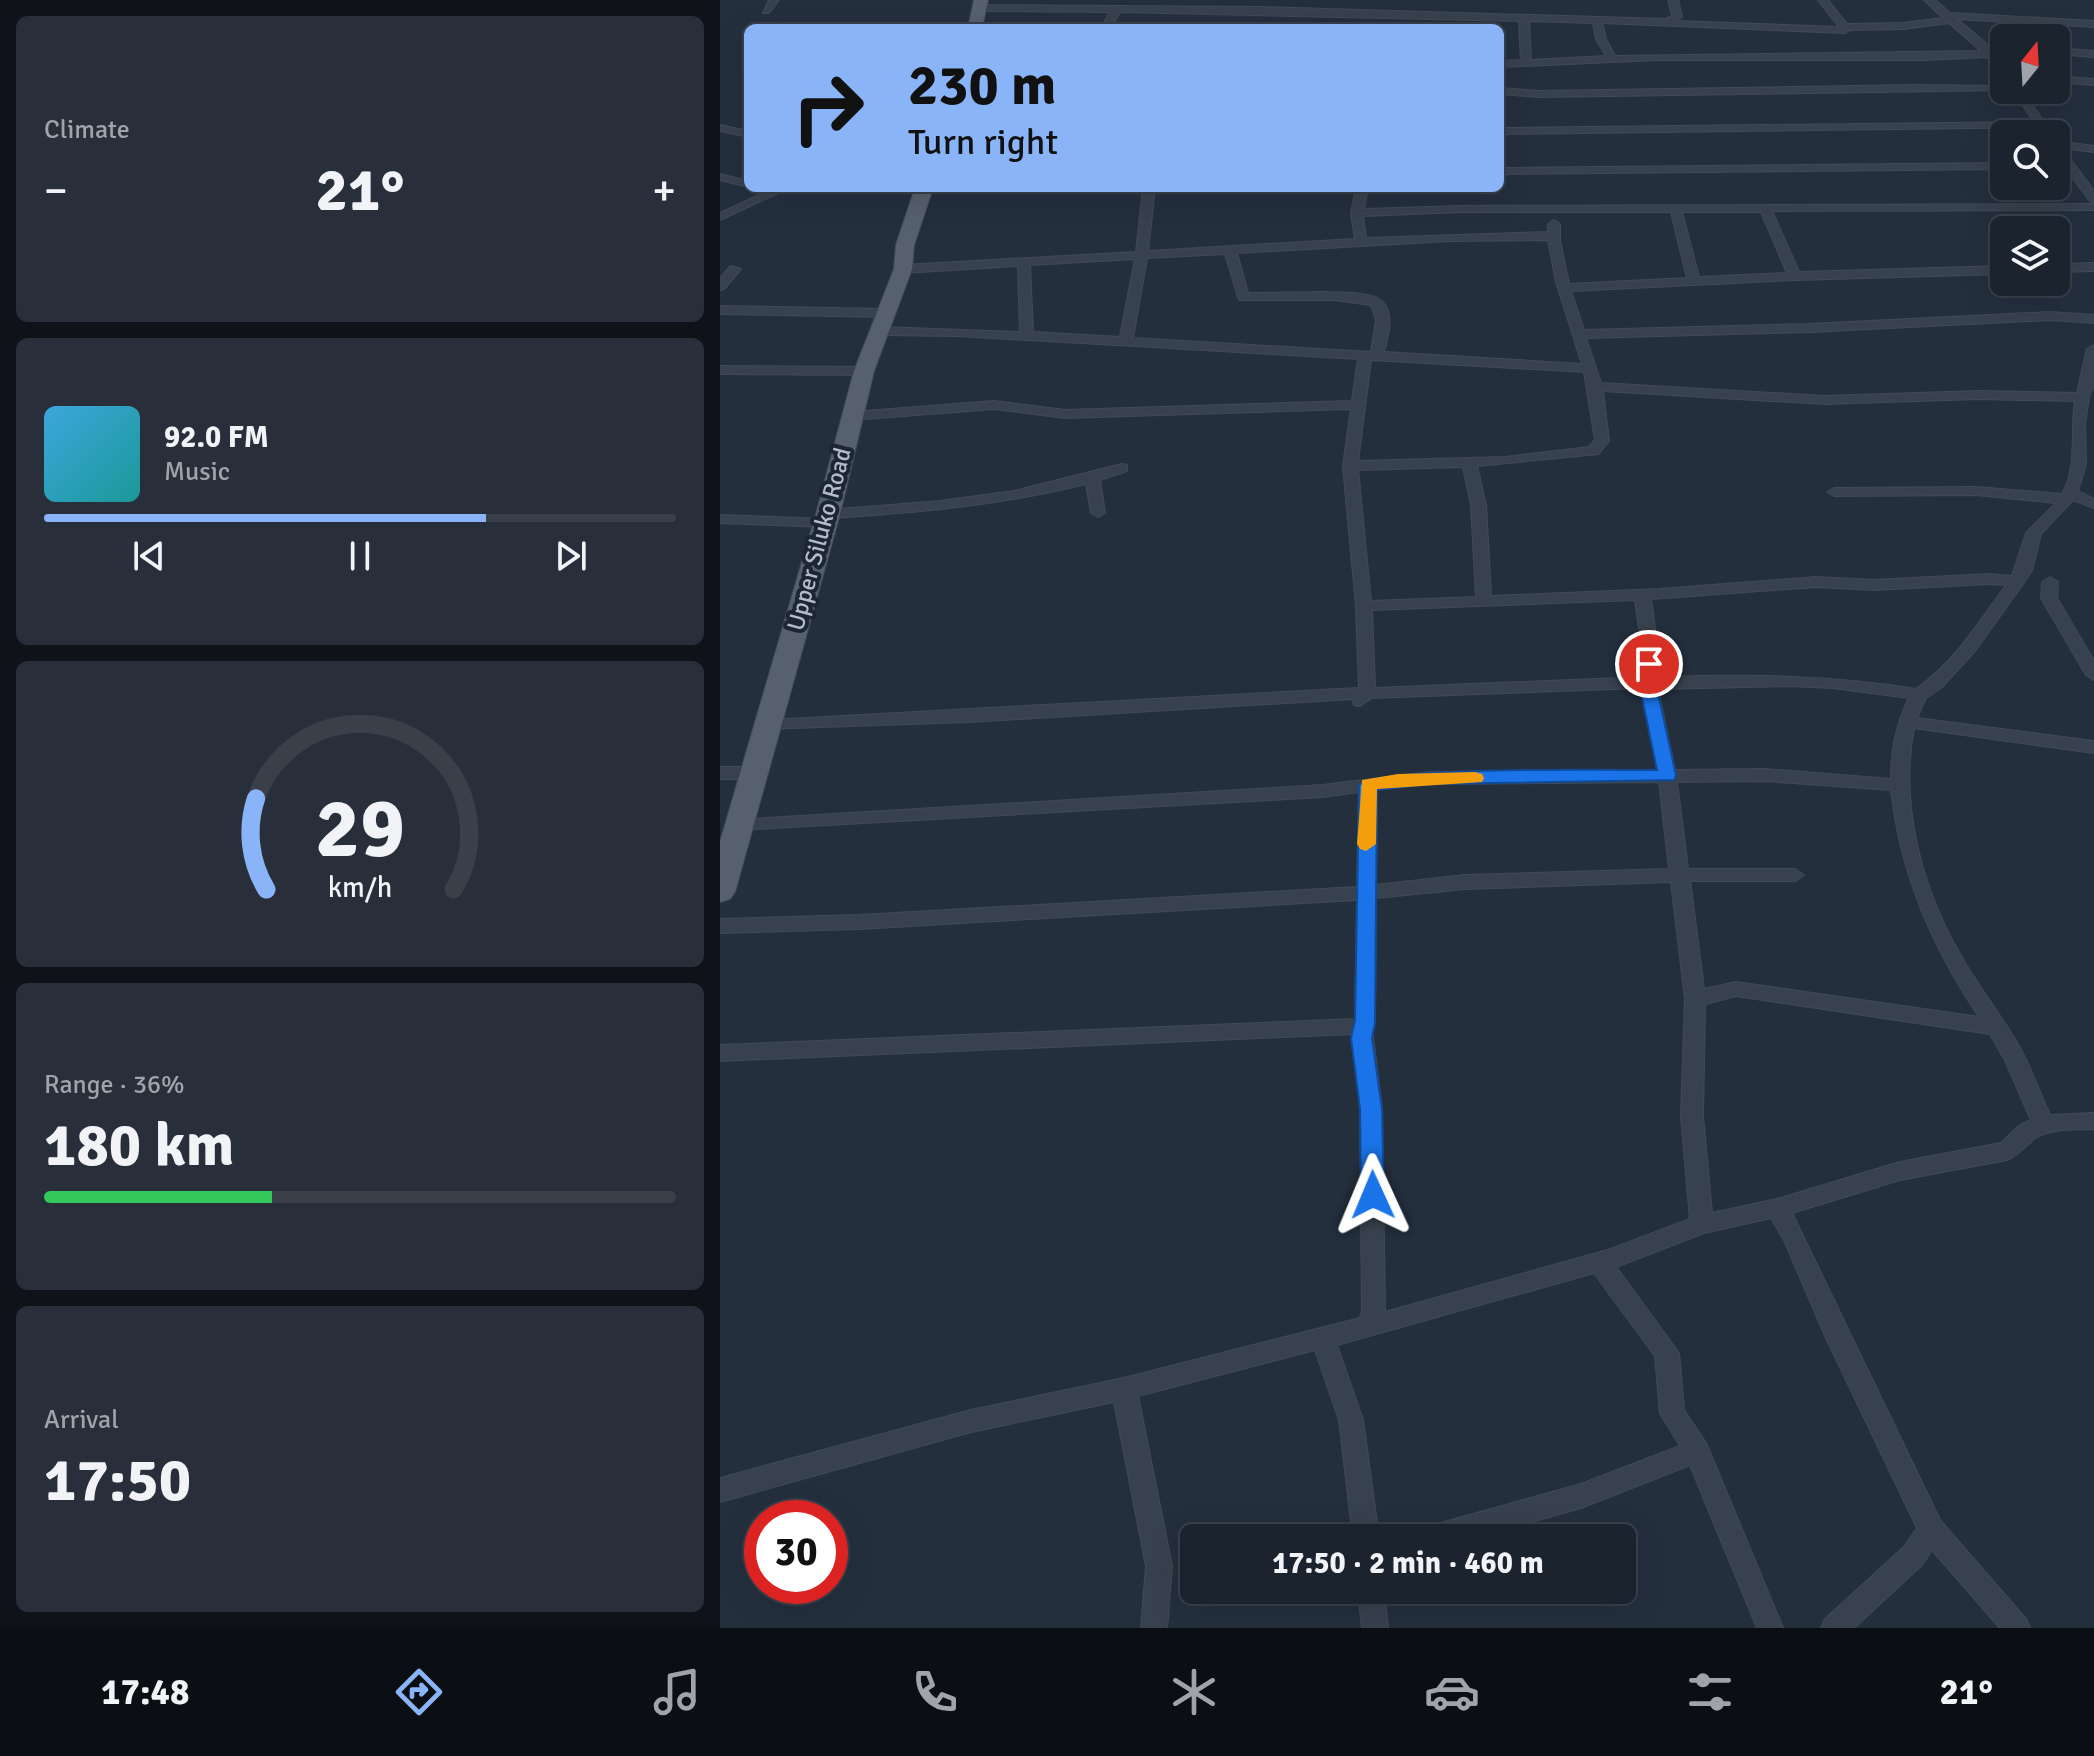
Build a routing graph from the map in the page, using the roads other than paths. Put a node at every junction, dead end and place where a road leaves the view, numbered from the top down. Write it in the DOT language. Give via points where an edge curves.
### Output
graph roads {
  1 [pos="774,0"];
  2 [pos="1067,0"];
  3 [pos="1673,0"];
  4 [pos="1823,0"];
  5 [pos="1929,0"];
  6 [pos="980,4"];
  7 [pos="1173,4"];
  8 [pos="1054,8"];
  9 [pos="1117,8"];
  10 [pos="766,11"];
  11 [pos="1354,14"];
  12 [pos="1524,18"];
  13 [pos="1948,18"];
  14 [pos="1597,20"];
  15 [pos="1673,20"];
  16 [pos="976,24"];
  17 [pos="1108,24"];
  18 [pos="1351,24"];
  19 [pos="2094,24"];
  20 [pos="1844,27"];
  21 [pos="1981,45"];
  22 [pos="1990,46"];
  23 [pos="2070,52"];
  24 [pos="1990,54"];
  25 [pos="2094,54"];
  26 [pos="1612,59"];
  27 [pos="1504,64"];
  28 [pos="1526,64"];
  29 [pos="2070,80"];
  30 [pos="2094,82"];
  31 [pos="1990,89"];
  32 [pos="1504,91"];
  33 [pos="720,128"];
  34 [pos="1990,129"];
  35 [pos="1504,131"];
  36 [pos="744,133"];
  37 [pos="2070,147"];
  38 [pos="2094,149"];
  39 [pos="1990,166"];
  40 [pos="1504,171"];
  41 [pos="2070,173"];
  42 [pos="720,177"];
  43 [pos="744,183"];
  44 [pos="768,192"];
  45 [pos="923,192"];
  46 [pos="1149,192"];
  47 [pos="1361,192"];
  48 [pos="2092,192"];
  49 [pos="2094,207"];
  50 [pos="1765,208"];
  51 [pos="1556,209"];
  52 [pos="1676,209"];
  53 [pos="1357,213"];
  54 [pos="720,217"];
  55 [pos="1552,236"];
  56 [pos="1361,242"];
  57 [pos="1230,250"];
  58 [pos="1142,254"];
  59 [pos="1024,262"];
  60 [pos="2094,267"];
  61 [pos="2070,268"];
  62 [pos="735,269"];
  63 [pos="903,269"];
  64 [pos="1990,270"];
  65 [pos="1795,276"];
  66 [pos="1694,282"];
  67 [pos="720,286"];
  68 [pos="1565,288"];
  69 [pos="720,310"];
  70 [pos="2094,319"];
  71 [pos="884,322"];
  72 [pos="1577,334"];
  73 [pos="1027,336"];
  74 [pos="1125,343"];
  75 [pos="2094,349"];
  76 [pos="1370,356"];
  77 [pos="1588,368"];
  78 [pos="720,370"];
  79 [pos="864,371"];
  80 [pos="2092,373"];
  81 [pos="1595,387"];
  82 [pos="2082,397"];
  83 [pos="1360,405"];
  84 [pos="852,416"];
  85 [pos="2078,424"];
  86 [pos="2094,426"];
  87 [pos="1466,460"];
  88 [pos="1350,466"];
  89 [pos="1122,468"];
  90 [pos="1834,492"];
  91 [pos="2067,496"];
  92 [pos="2094,504"];
  93 [pos="720,519"];
  94 [pos="826,519"];
  95 [pos="2018,581"];
  96 [pos="2050,582"];
  97 [pos="1642,595"];
  98 [pos="1484,602"];
  99 [pos="1364,606"];
  100 [pos="2094,675"];
  101 [pos="1652,684"];
  102 [pos="1919,695"];
  103 [pos="1363,697"];
  104 [pos="1906,722"];
  105 [pos="768,725"];
  106 [pos="2094,747"];
  107 [pos="720,773"];
  108 [pos="755,773"];
  109 [pos="1667,775"];
  110 [pos="1368,785"];
  111 [pos="1897,785"];
  112 [pos="739,824"];
  113 [pos="1681,875"];
  114 [pos="1795,875"];
  115 [pos="720,892"];
  116 [pos="1365,893"];
  117 [pos="720,926"];
  118 [pos="1695,999"];
  119 [pos="1362,1026"];
  120 [pos="1995,1027"];
  121 [pos="720,1053"];
  122 [pos="2094,1121"];
  123 [pos="2043,1124"];
  124 [pos="1777,1208"];
  125 [pos="1702,1224"];
  126 [pos="1599,1262"];
  127 [pos="1370,1324"];
  128 [pos="1322,1337"];
  129 [pos="1124,1389"];
  130 [pos="1697,1451"];
  131 [pos="720,1490"];
  132 [pos="1364,1524"];
  133 [pos="1480,1524"];
  134 [pos="1931,1529"];
  135 [pos="1372,1604"];
  136 [pos="1154,1628"];
  137 [pos="1375,1628"];
  138 [pos="1770,1628"];
  139 [pos="1834,1628"];
  140 [pos="2017,1628"];
  1 -- 10 [label="street"];
  2 -- 8 [label="street"];
  3 -- 15 [label="street"];
  4 -- 20 [label="street"];
  5 -- 13 [label="street"];
  6 -- 8 [label="street"];
  6 -- 16 [label="main road"];
  7 -- 9 [label="street"];
  7 -- 11 [label="street" via="1258,15"];
  8 -- 9 [label="street"];
  9 -- 17 [label="street"];
  11 -- 12 [label="street"];
  11 -- 18 [label="street"];
  12 -- 14 [label="street"];
  12 -- 28 [label="street"];
  13 -- 19 [label="street"];
  13 -- 20 [label="street" via="1903,26"];
  13 -- 21 [label="street"];
  14 -- 15 [label="street"];
  14 -- 26 [label="street"];
  15 -- 20 [label="street" via="1668,24"];
  21 -- 22 [label="street"];
  21 -- 24 [label="street"];
  23 -- 25 [label="street"];
  24 -- 26 [label="street"];
  26 -- 28 [label="street"];
  27 -- 28 [label="street"];
  29 -- 30 [label="street"];
  31 -- 32 [label="street"];
  33 -- 36 [label="street"];
  34 -- 35 [label="street"];
  37 -- 38 [label="street"];
  39 -- 40 [label="street"];
  41 -- 48 [label="street"];
  42 -- 43 [label="street"];
  44 -- 54 [label="street"];
  45 -- 63 [label="main road, Upper Siluko Road" via="905,245"];
  46 -- 58 [label="street"];
  47 -- 53 [label="street"];
  49 -- 50 [label="street"];
  50 -- 52 [label="street"];
  50 -- 65 [label="street"];
  51 -- 52 [label="street"];
  51 -- 53 [label="street"];
  51 -- 55 [label="street"];
  52 -- 66 [label="street"];
  53 -- 56 [label="street"];
  55 -- 56 [label="street"];
  55 -- 68 [label="street"];
  56 -- 57 [label="street"];
  57 -- 58 [label="street"];
  57 -- 76 [label="street" via="1243,297 1373,300 1380,308 1382,338"];
  58 -- 59 [label="street"];
  58 -- 74 [label="street"];
  59 -- 63 [label="street"];
  59 -- 73 [label="street"];
  60 -- 61 [label="street"];
  62 -- 67 [label="street"];
  63 -- 71 [label="main road, Upper Siluko Road"];
  64 -- 65 [label="street"];
  65 -- 66 [label="street"];
  66 -- 68 [label="street"];
  68 -- 72 [label="street"];
  69 -- 71 [label="street"];
  70 -- 72 [label="street" via="2061,315"];
  71 -- 73 [label="street"];
  71 -- 79 [label="main road, Upper Siluko Road"];
  72 -- 77 [label="street"];
  73 -- 74 [label="street"];
  74 -- 76 [label="street"];
  75 -- 80 [label="street"];
  76 -- 77 [label="street"];
  76 -- 83 [label="street"];
  77 -- 81 [label="street"];
  78 -- 79 [label="street"];
  79 -- 84 [label="main road, Upper Siluko Road"];
  80 -- 82 [label="street"];
  81 -- 82 [label="street" via="1824,400"];
  81 -- 87 [label="street" via="1595,420 1602,441 1593,451"];
  82 -- 85 [label="street"];
  83 -- 84 [label="street" via="1065,414 994,405"];
  83 -- 88 [label="street"];
  84 -- 94 [label="main road, Upper Siluko Road"];
  85 -- 86 [label="street"];
  85 -- 91 [label="street" via="2079,464"];
  87 -- 88 [label="street"];
  87 -- 98 [label="street" via="1479,507"];
  88 -- 99 [label="street"];
  89 -- 94 [label="street" via="1092,481"];
  90 -- 91 [label="street"];
  91 -- 92 [label="street"];
  91 -- 95 [label="street" via="2034,533"];
  93 -- 94 [label="street"];
  94 -- 105 [label="main road, Upper Siluko Road"];
  95 -- 97 [label="street" via="1816,582"];
  95 -- 102 [label="street" via="1969,648"];
  96 -- 100 [label="street" via="2049,598"];
  97 -- 98 [label="street"];
  97 -- 101 [label="street"];
  98 -- 99 [label="street"];
  99 -- 103 [label="street"];
  101 -- 102 [label="street" via="1788,682 1882,687"];
  101 -- 103 [label="street"];
  101 -- 109 [label="street"];
  102 -- 104 [label="street"];
  103 -- 105 [label="street"];
  104 -- 106 [label="street"];
  104 -- 111 [label="street" via="1899,742"];
  105 -- 108 [label="main road, Upper Siluko Road"];
  107 -- 108 [label="street"];
  108 -- 112 [label="main road, Upper Siluko Road"];
  109 -- 110 [label="street" via="1429,778"];
  109 -- 111 [label="street" via="1765,775"];
  109 -- 113 [label="street"];
  110 -- 112 [label="street"];
  110 -- 116 [label="street"];
  111 -- 120 [label="street" via="1923,892 1947,950"];
  112 -- 115 [label="main road, Upper Siluko Road"];
  113 -- 114 [label="street"];
  113 -- 116 [label="street" via="1465,882"];
  113 -- 118 [label="street"];
  116 -- 117 [label="street"];
  116 -- 119 [label="street"];
  118 -- 120 [label="street" via="1736,989"];
  118 -- 125 [label="street" via="1692,1116"];
  119 -- 121 [label="street"];
  119 -- 127 [label="street" via="1371,1109"];
  120 -- 123 [label="street"];
  122 -- 123 [label="street"];
  123 -- 124 [label="street" via="2007,1151 1900,1171"];
  124 -- 125 [label="street"];
  124 -- 134 [label="street"];
  125 -- 126 [label="street"];
  126 -- 127 [label="street"];
  126 -- 130 [label="street" via="1667,1353 1672,1413"];
  127 -- 128 [label="street"];
  128 -- 129 [label="street"];
  128 -- 132 [label="street" via="1351,1420"];
  129 -- 131 [label="street" via="971,1421"];
  129 -- 136 [label="street" via="1159,1566"];
  130 -- 133 [label="street" via="1581,1496"];
  130 -- 138 [label="street"];
  134 -- 139 [label="street" via="1913,1556"];
  134 -- 140 [label="street"];
  135 -- 137 [label="street"];
}
